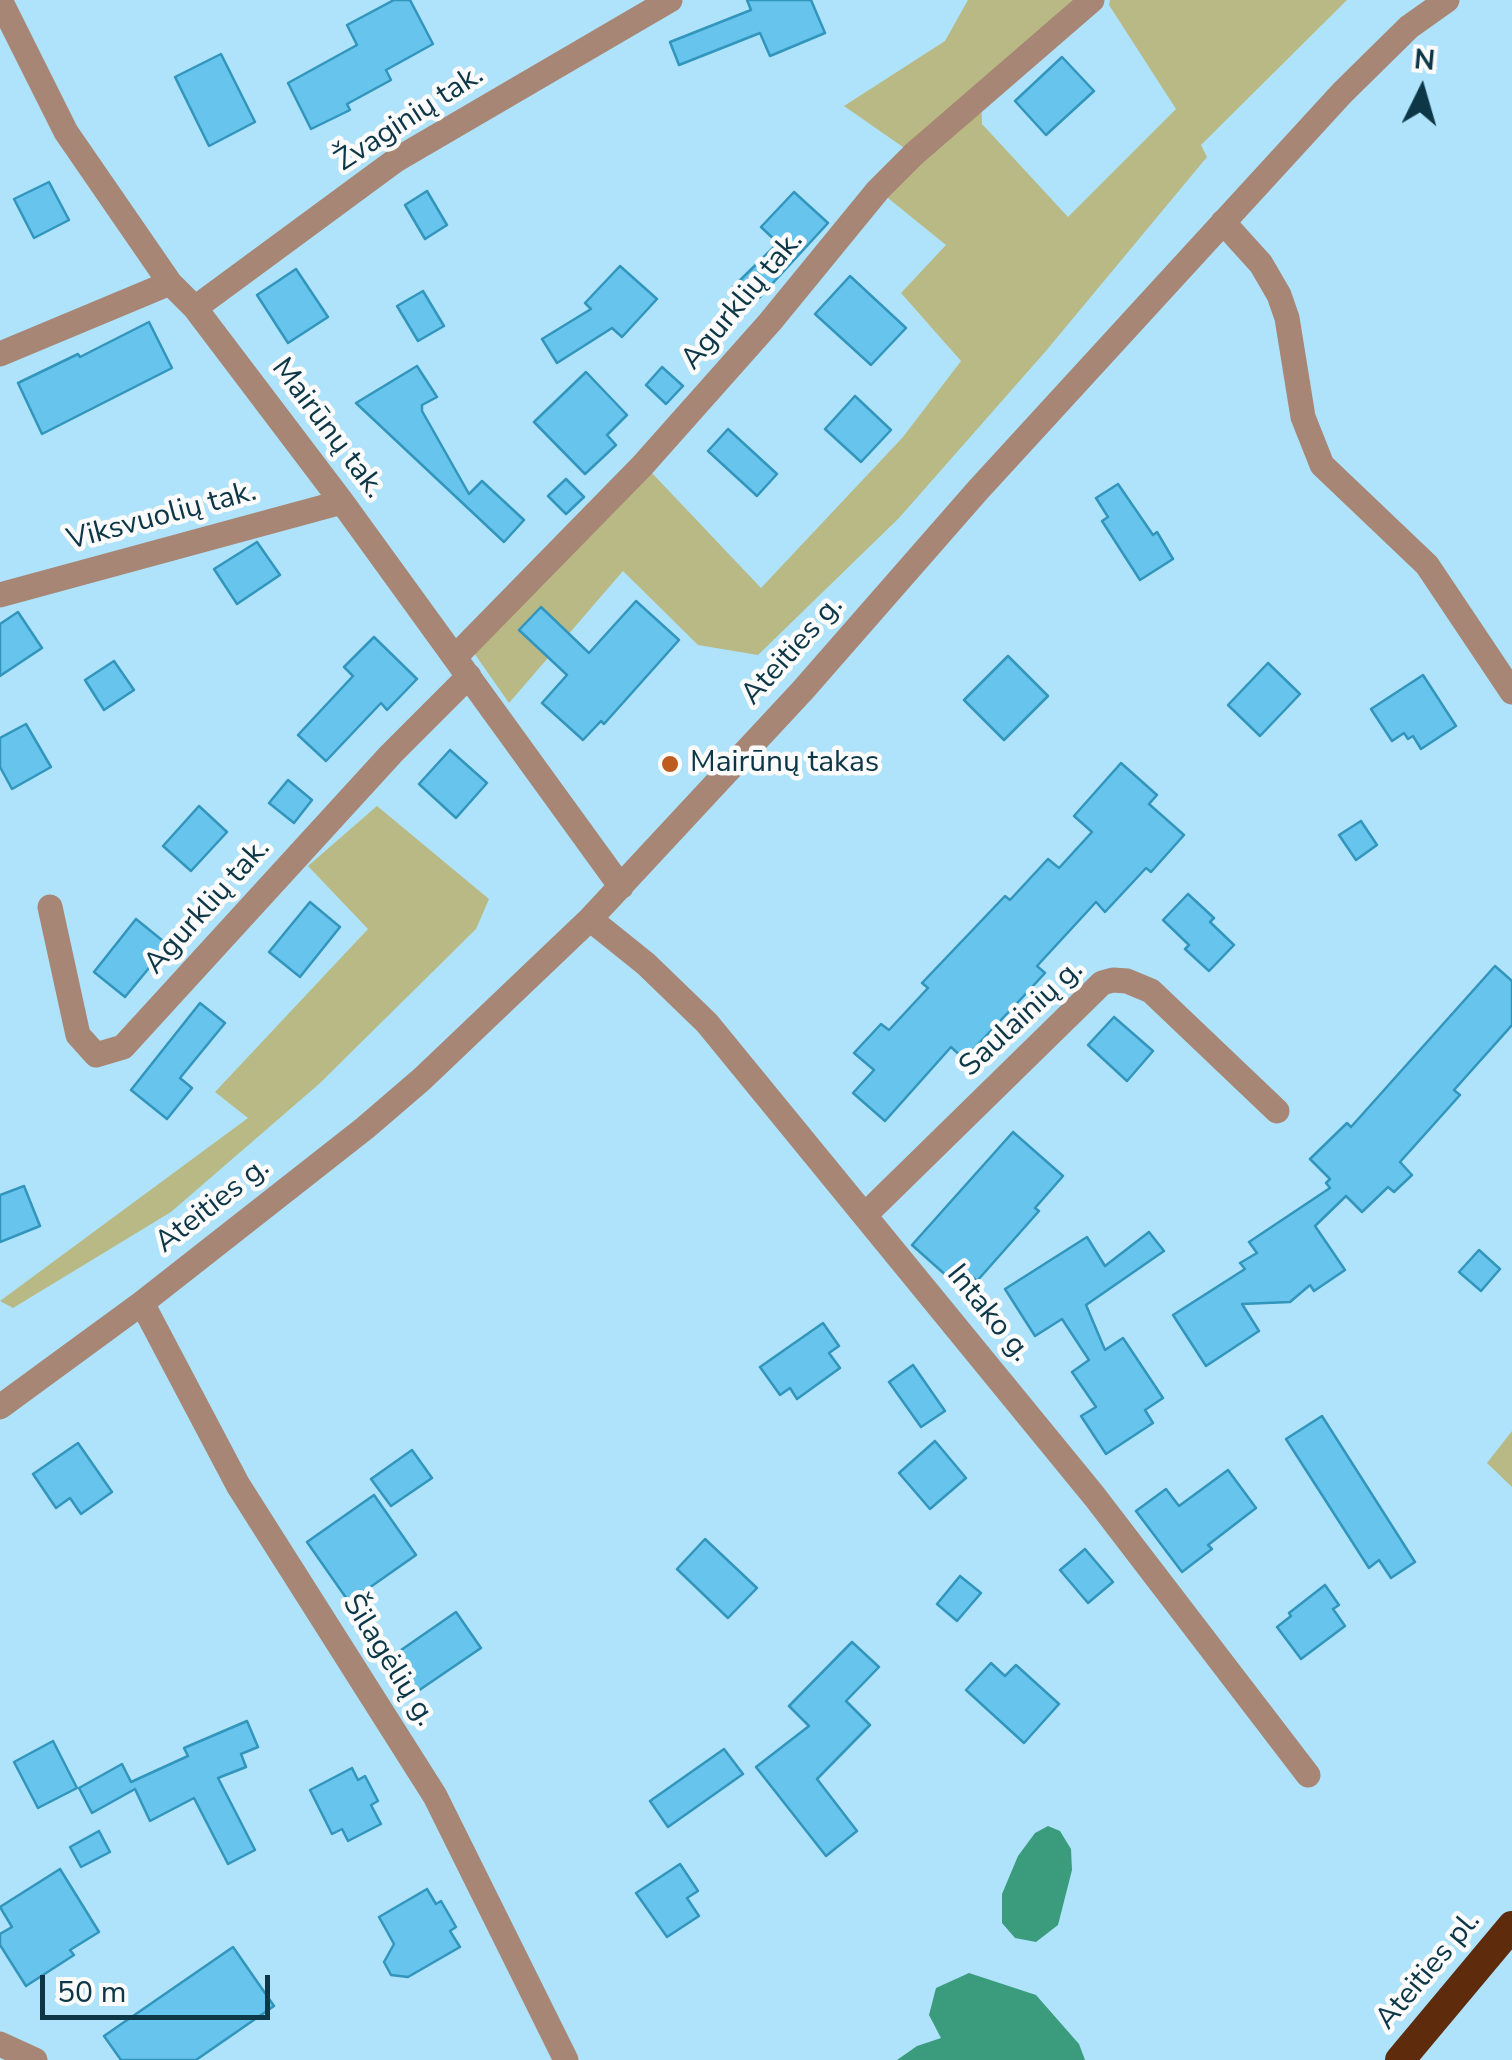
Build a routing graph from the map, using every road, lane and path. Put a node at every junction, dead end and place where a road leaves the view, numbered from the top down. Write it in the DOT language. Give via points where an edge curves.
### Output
graph roads {
  1 [pos="0,0"];
  2 [pos="670,0"];
  3 [pos="1092,0"];
  4 [pos="1447,0"];
  5 [pos="1223,222"];
  6 [pos="170,283"];
  7 [pos="195,308"];
  8 [pos="0,354"];
  9 [pos="342,502"];
  10 [pos="0,595"];
  11 [pos="462,667"];
  12 [pos="1512,692"];
  13 [pos="620,887"];
  14 [pos="50,908"];
  15 [pos="590,919"];
  16 [pos="1277,1111"];
  17 [pos="865,1215"];
  18 [pos="142,1303"];
  19 [pos="2,1403"];
  20 [pos="1308,1776"];
  21 [pos="1510,1929"];
  22 [pos="0,2044"];
  23 [pos="34,2060"];
  24 [pos="566,2060"];
  25 [pos="1400,2060"];
  1 -- 6 [label="street, Mairūnų tak." via="66,132"];
  2 -- 7 [label="street, Žvaginių tak." via="396,160"];
  3 -- 11 [label="street, Agurklių tak." via="878,190 770,322"];
  4 -- 5 [label="street, Ateities g." via="1376,57"];
  5 -- 12 [label="street" via="1262,264 1279,296 1303,417 1322,466 1427,566"];
  5 -- 13 [label="street, Ateities g."];
  6 -- 7 [label="street, Mairūnų tak."];
  6 -- 8 [label="street"];
  7 -- 9 [label="street, Mairūnų tak."];
  9 -- 10 [label="street, Viksvuolių tak."];
  9 -- 11 [label="street, Mairūnų tak."];
  11 -- 13 [label="street, Mairūnų tak."];
  11 -- 14 [label="street, Agurklių tak." via="123,1047 96,1054 78,1035"];
  13 -- 15 [label="street, Ateities g."];
  15 -- 17 [label="street, Intako g." via="707,1023"];
  15 -- 18 [label="street, Ateities g." via="380,1116"];
  16 -- 17 [label="street, Saulainių g." via="1150,992 1113,980 1102,983"];
  17 -- 20 [label="street, Intako g." via="1095,1497"];
  18 -- 19 [label="street, Ateities g."];
  18 -- 24 [label="street, Šilagėlių g." via="238,1484 435,1796"];
  21 -- 25 [label="highway, Ateities pl."];
  22 -- 23 [label="street"];
}
